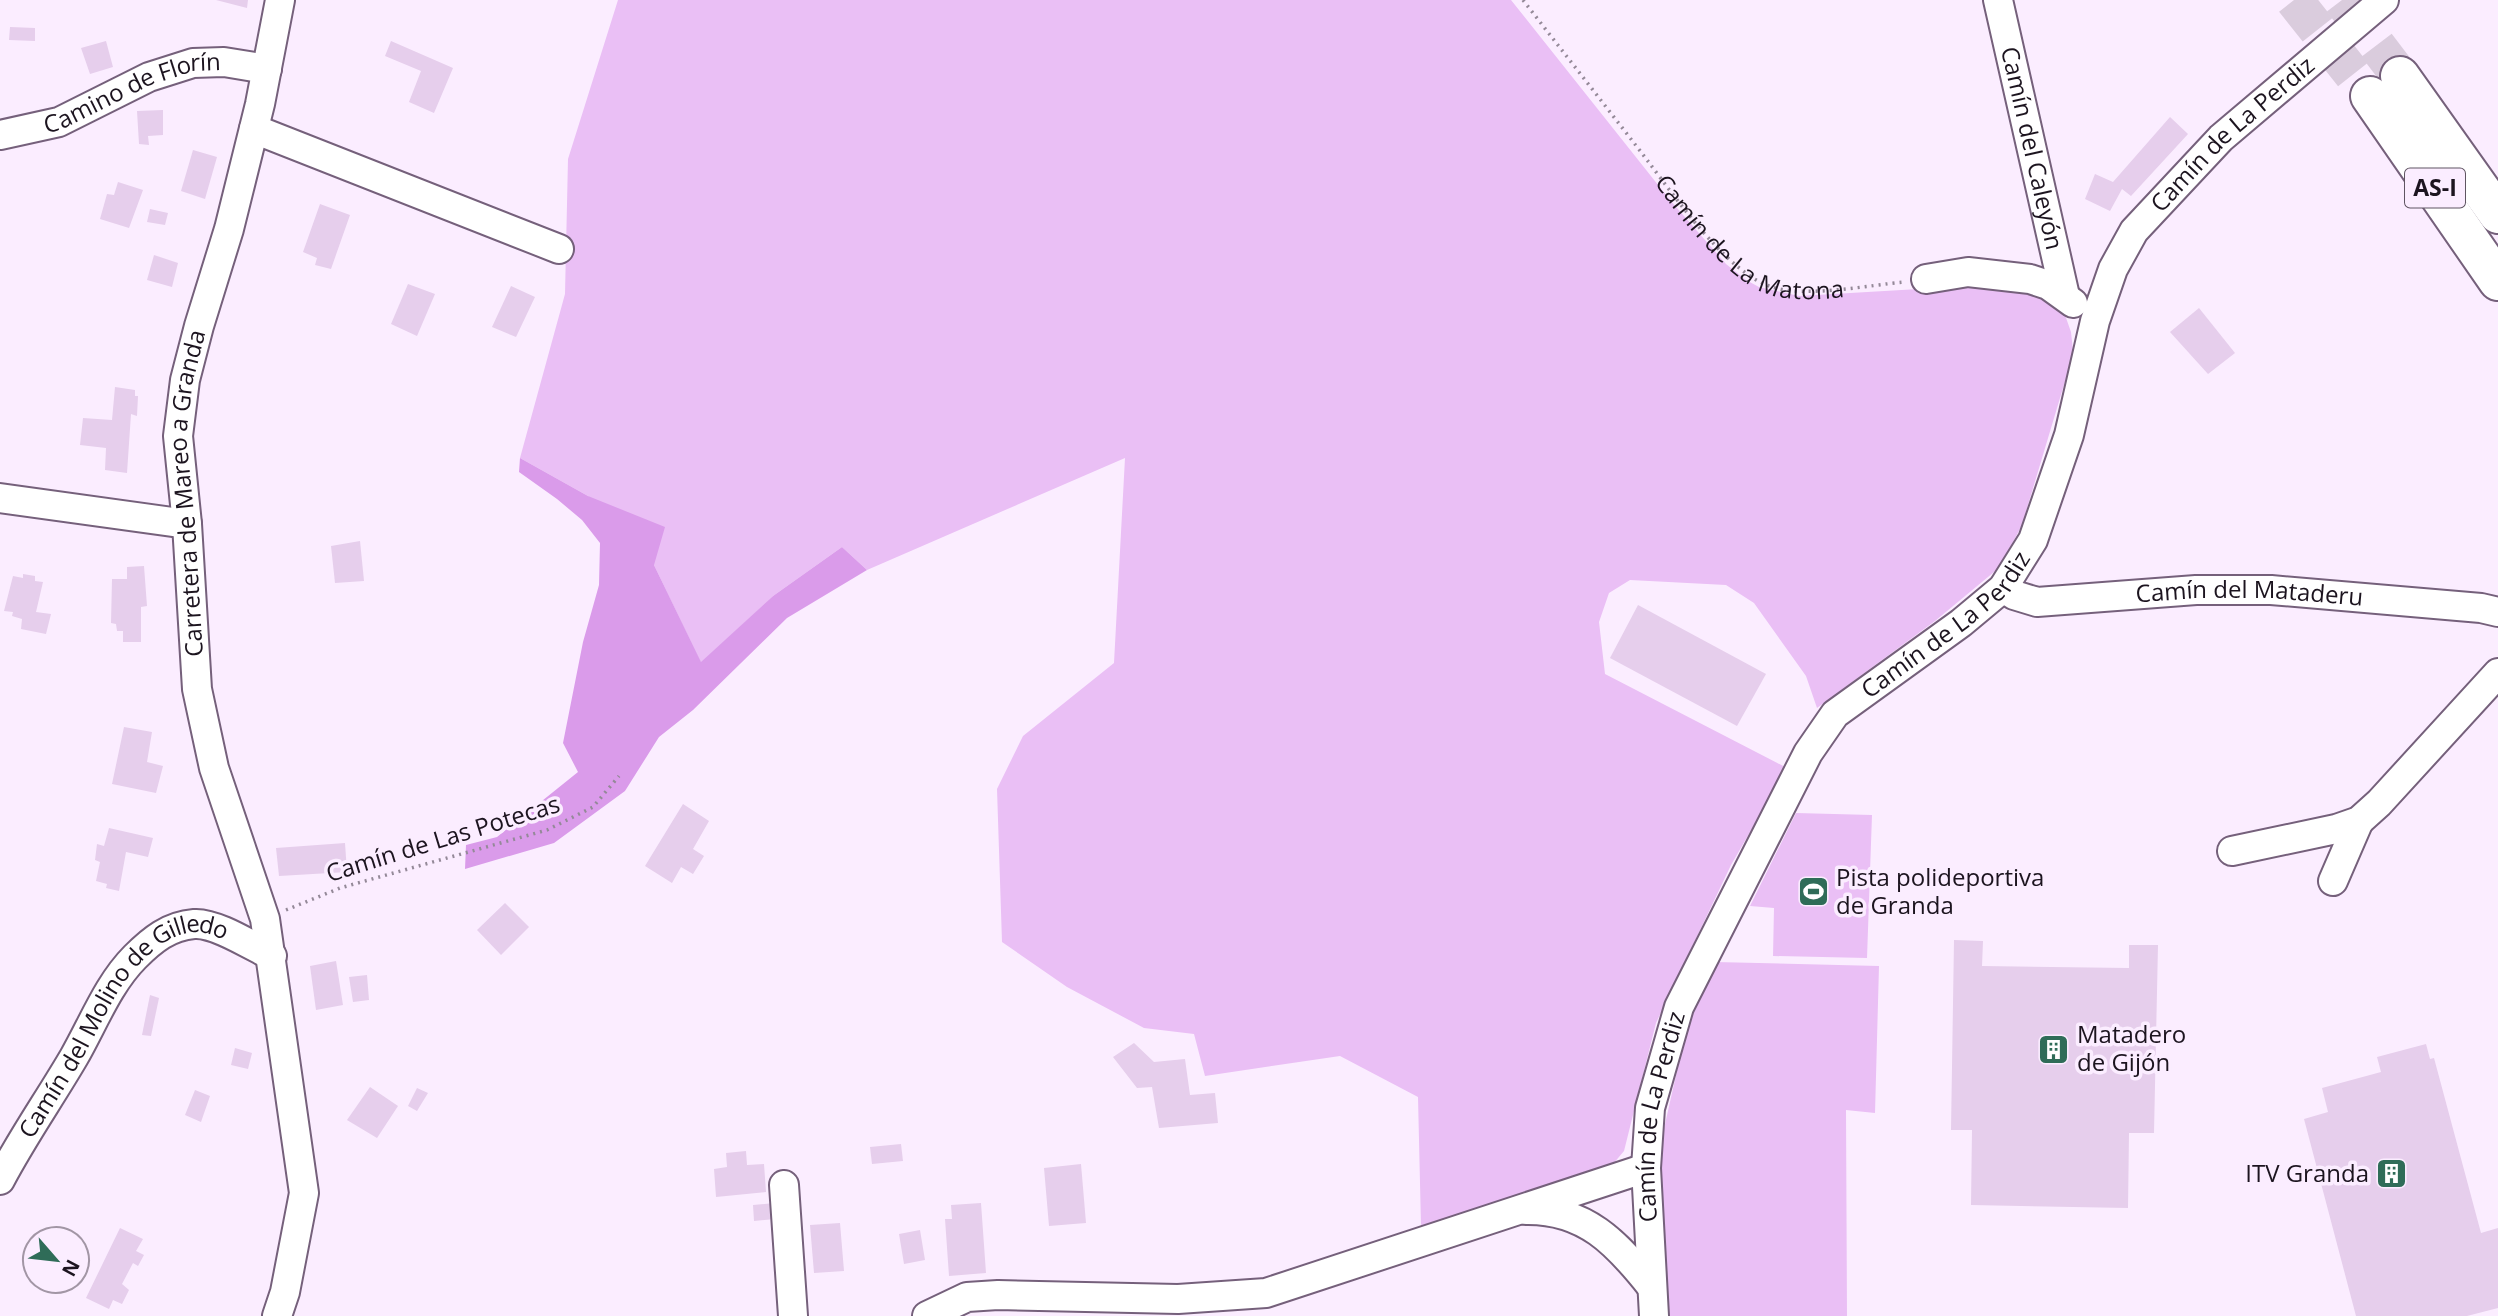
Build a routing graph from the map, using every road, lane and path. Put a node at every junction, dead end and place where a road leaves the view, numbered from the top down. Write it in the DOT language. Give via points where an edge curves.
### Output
graph roads {
  1 [pos="281,0"];
  2 [pos="1523,0"];
  3 [pos="1998,0"];
  4 [pos="2384,0"];
  5 [pos="267,69"];
  6 [pos="254,129"];
  7 [pos="0,135"];
  8 [pos="2498,214"];
  9 [pos="559,249"];
  10 [pos="1926,279"];
  11 [pos="2498,281"];
  12 [pos="2065,296"];
  13 [pos="2095,321"];
  14 [pos="0,498"];
  15 [pos="187,524"];
  16 [pos="2003,588"];
  17 [pos="2498,612"];
  18 [pos="2498,673"];
  19 [pos="619,776"];
  20 [pos="2359,821"];
  21 [pos="2232,851"];
  22 [pos="2333,881"];
  23 [pos="265,919"];
  24 [pos="272,956"];
  25 [pos="1646,1168"];
  26 [pos="0,1180"];
  27 [pos="784,1185"];
  28 [pos="1516,1210"];
  29 [pos="1651,1286"];
  30 [pos="276,1316"];
  31 [pos="793,1316"];
  32 [pos="927,1316"];
  33 [pos="1654,1316"];
  1 -- 5 [label="street, Carretera de Mareo a Granda"];
  2 -- 10 [label="path, Camín de La Matona" via="1697,223 1732,262 1757,280 1787,290"];
  3 -- 12 [label="street, Camín del Caleyón"];
  4 -- 13 [label="street, Camín de La Perdiz" via="2221,138 2134,231 2113,269"];
  5 -- 6 [label="street, Carretera de Mareo a Granda"];
  5 -- 7 [label="street, Camino de Florín" via="224,62 193,63 149,77 59,122"];
  6 -- 9 [label="street"];
  6 -- 15 [label="street, Carretera de Mareo a Granda" via="184,380 178,436"];
  8 -- 11 [label="highway, AS-I" via="2385,86"];
  10 -- 12 [label="street" via="1968,272 2048,285"];
  12 -- 13 [label="street"];
  13 -- 16 [label="street, Camín de La Perdiz" via="2069,435 2033,540"];
  14 -- 15 [label="street"];
  15 -- 23 [label="street, Carretera de Mareo a Granda" via="197,689 214,768"];
  16 -- 17 [label="street, Camín del Mataderu" via="2037,602 2196,590 2271,590"];
  16 -- 25 [label="street, Camín de La Perdiz" via="1835,714 1808,753 1679,1007 1650,1108"];
  18 -- 20 [label="street"];
  19 -- 23 [label="path, Camín de Las Potecas" via="593,807 547,830 340,888"];
  20 -- 21 [label="street"];
  20 -- 22 [label="street"];
  23 -- 24 [label="street, Carretera de Mareo a Granda"];
  24 -- 26 [label="street, Camín del Molino de Gilledo" via="197,923 160,934 133,959 111,990"];
  24 -- 30 [label="street, Carretera de Mareo a Granda" via="304,1193"];
  25 -- 28 [label="street"];
  25 -- 29 [label="street, Camín de La Perdiz"];
  27 -- 31 [label="street"];
  28 -- 29 [label="street" via="1566,1216 1595,1227 1622,1250"];
  28 -- 32 [label="street" via="1266,1293 1178,1299 967,1297"];
  29 -- 33 [label="street, Camín de La Perdiz"];
}
